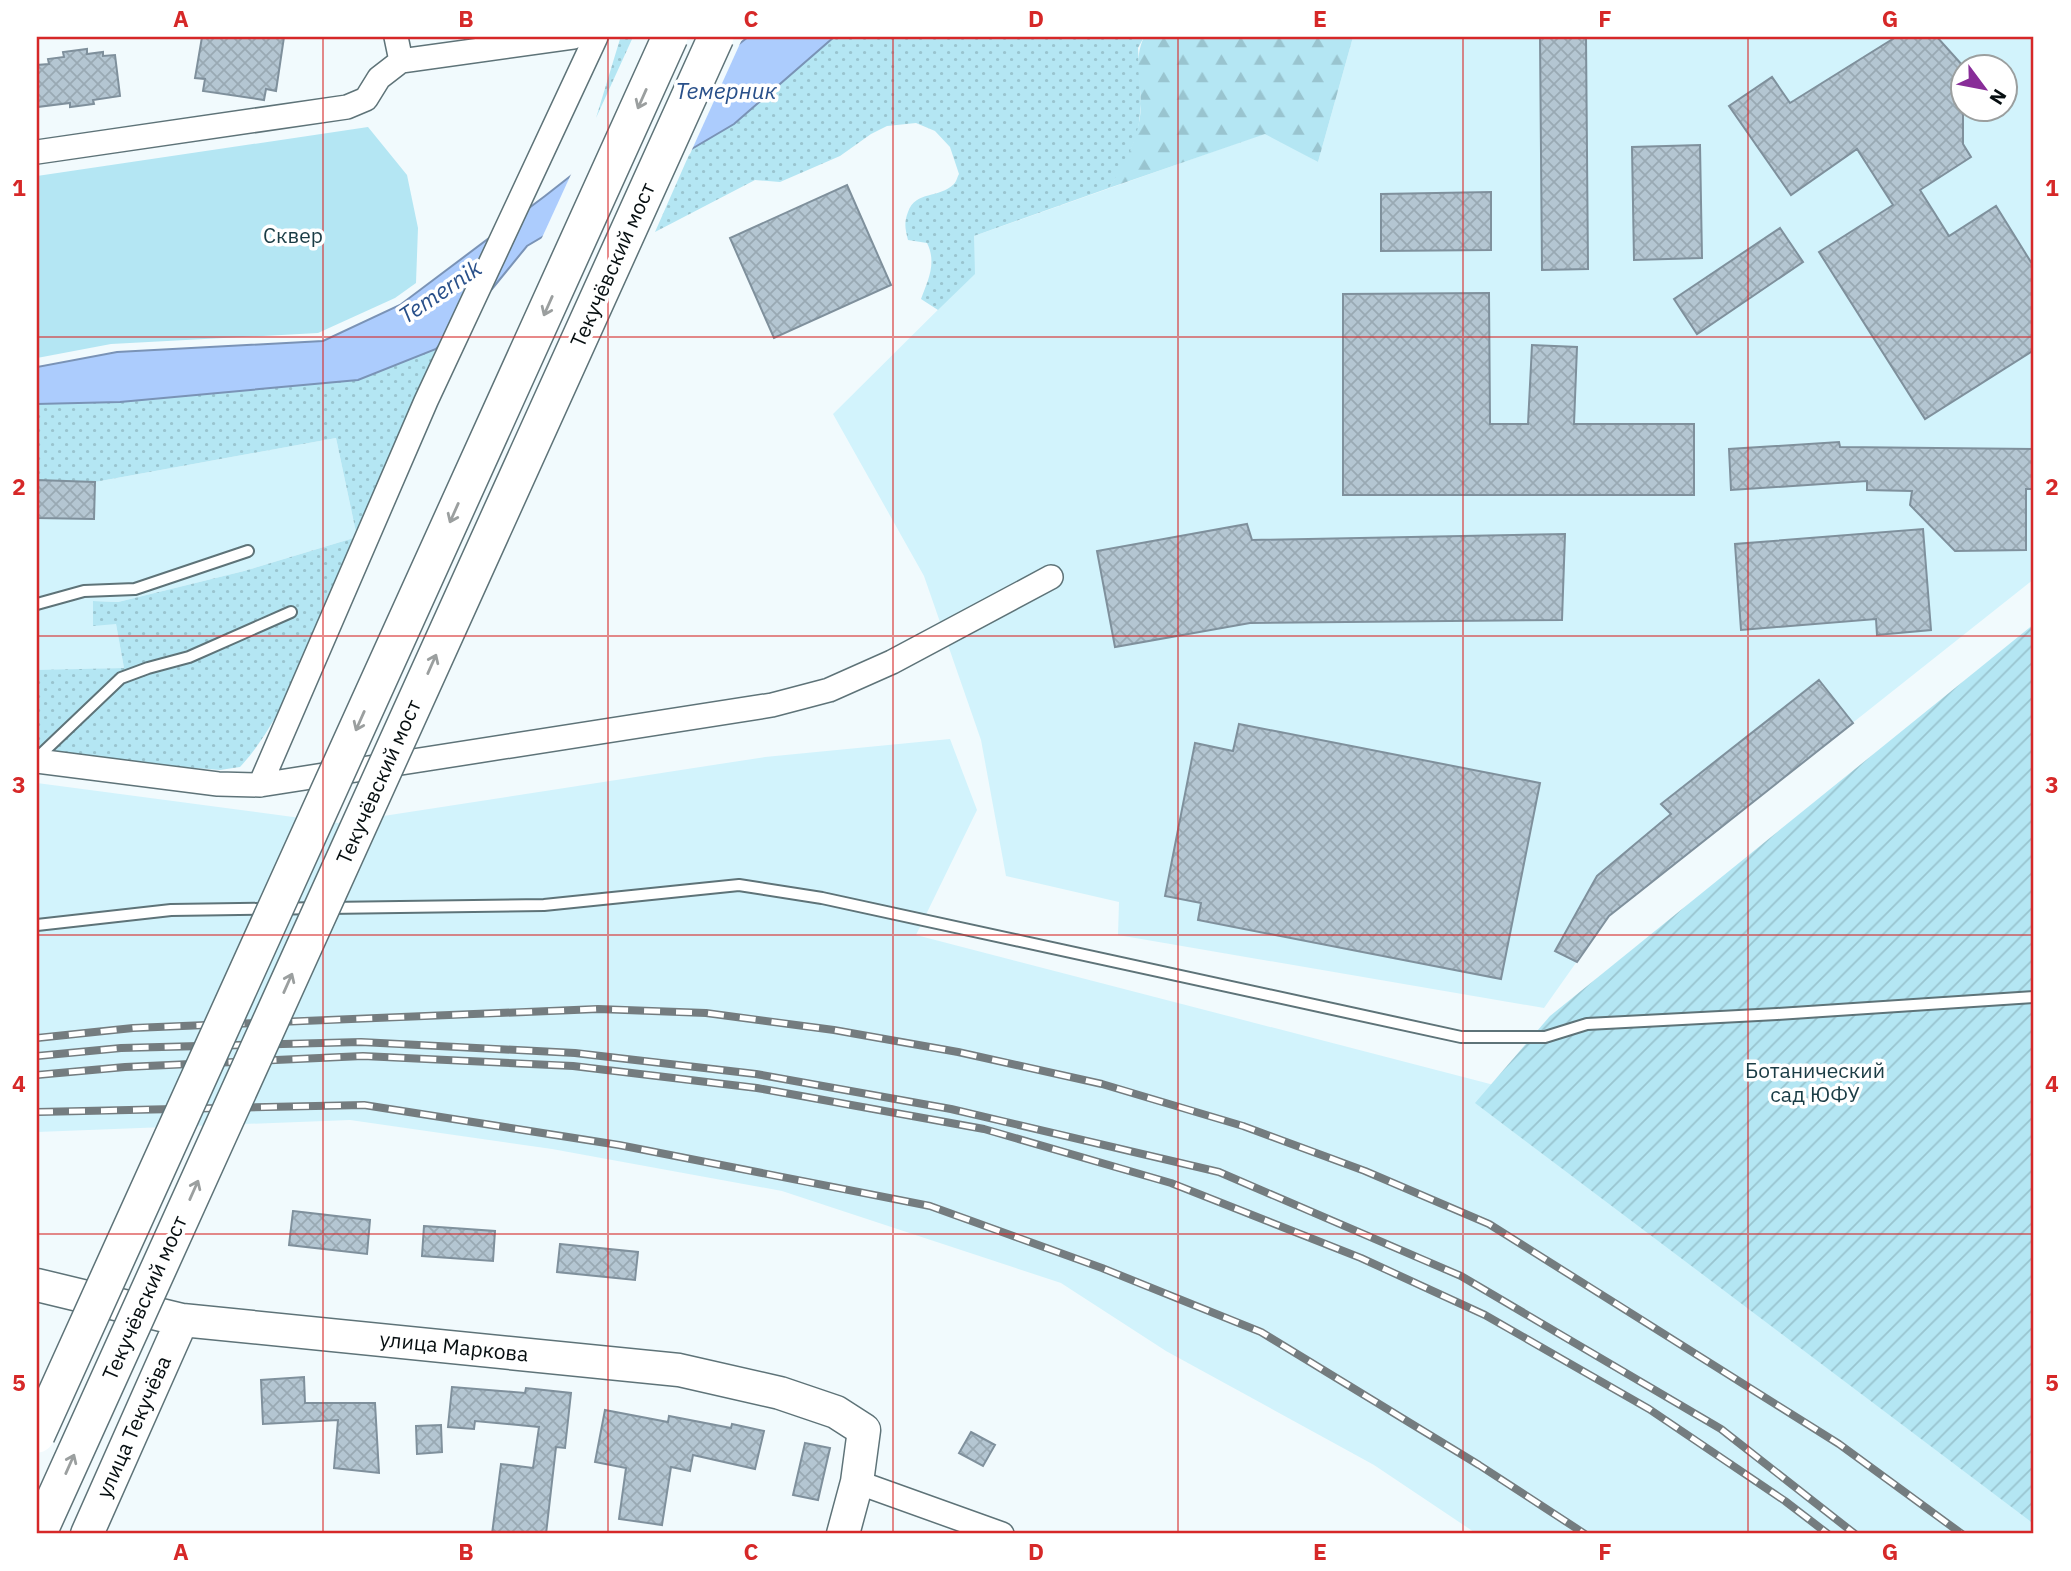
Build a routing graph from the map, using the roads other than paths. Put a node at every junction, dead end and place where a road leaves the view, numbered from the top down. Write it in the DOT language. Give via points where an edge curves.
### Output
graph roads {
  1 [pos="396,37"];
  2 [pos="573,37"];
  3 [pos="596,37"];
  4 [pos="670,37"];
  5 [pos="716,37"];
  6 [pos="401,61"];
  7 [pos="37,152"];
  8 [pos="248,551"];
  9 [pos="1051,577"];
  10 [pos="37,604"];
  11 [pos="291,612"];
  12 [pos="37,759"];
  13 [pos="260,785"];
  14 [pos="37,925"];
  15 [pos="2034,997"];
  16 [pos="37,1285"];
  17 [pos="182,1320"];
  18 [pos="37,1435"];
  19 [pos="857,1482"];
  20 [pos="42,1526"];
  21 [pos="87,1534"];
  22 [pos="843,1534"];
  23 [pos="1002,1534"];
  1 -- 6 [label="street"];
  2 -- 6 [label="street"];
  3 -- 13 [label="street" via="426,401"];
  4 -- 18 [label="main road, Текучёвский мост, one-way, bridge"];
  20 -- 5 [label="main road, Текучёвский мост, one-way, bridge"];
  6 -- 7 [label="street" via="379,78 366,99 347,107"];
  8 -- 10 [label="lane" via="135,589 84,592"];
  9 -- 13 [label="street" via="892,662 829,690 772,705"];
  11 -- 12 [label="lane" via="189,657 121,678"];
  12 -- 13 [label="street" via="218,784"];
  14 -- 15 [label="lane" via="171,909 544,905 740,885 822,898 1461,1037 1545,1037 1587,1024"];
  16 -- 17 [label="street, улица Маркова"];
  17 -- 19 [label="street, улица Маркова" via="679,1370 780,1393 836,1412 864,1430"];
  17 -- 21 [label="street, улица Текучёва"];
  19 -- 22 [label="street"];
  19 -- 23 [label="street"];
}
